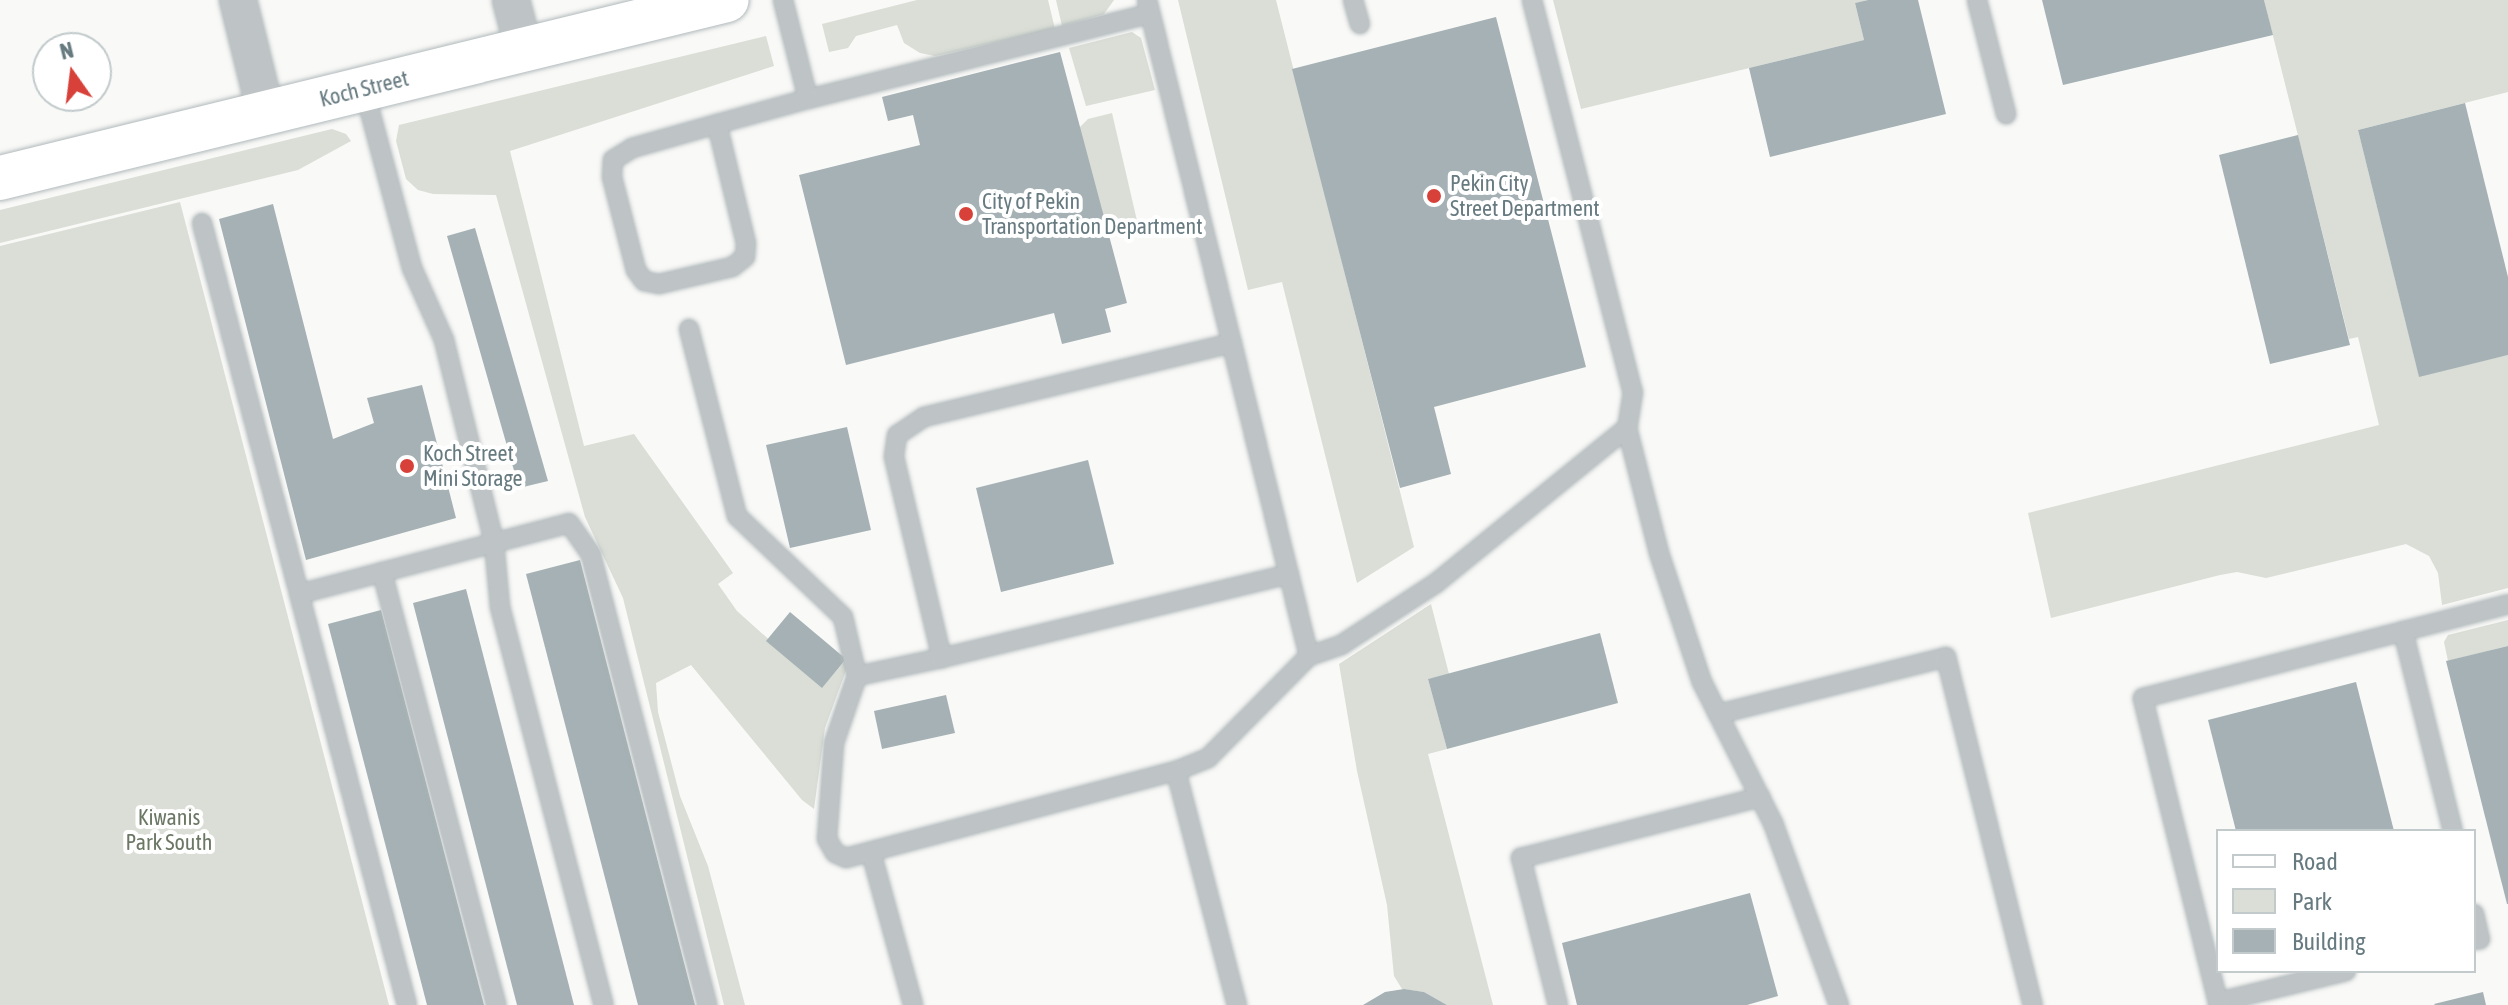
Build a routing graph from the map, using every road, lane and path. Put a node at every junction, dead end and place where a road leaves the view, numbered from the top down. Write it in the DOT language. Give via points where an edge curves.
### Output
graph roads {
  1 [pos="238,0"];
  2 [pos="511,0"];
  3 [pos="727,0"];
  4 [pos="783,0"];
  5 [pos="1353,0"];
  6 [pos="1532,0"];
  7 [pos="1977,0"];
  8 [pos="1149,7"];
  9 [pos="1360,24"];
  10 [pos="524,50"];
  11 [pos="364,89"];
  12 [pos="808,99"];
  13 [pos="266,113"];
  14 [pos="2006,114"];
  15 [pos="717,124"];
  16 [pos="0,178"];
  17 [pos="202,223"];
  18 [pos="689,329"];
  19 [pos="1232,343"];
  20 [pos="1627,428"];
  21 [pos="494,542"];
  22 [pos="382,572"];
  23 [pos="1289,574"];
  24 [pos="299,594"];
  25 [pos="2508,604"];
  26 [pos="2403,631"];
  27 [pos="1309,656"];
  28 [pos="942,658"];
  29 [pos="857,676"];
  30 [pos="1718,714"];
  31 [pos="1176,771"];
  32 [pos="1760,797"];
  33 [pos="2452,829"];
  34 [pos="871,852"];
  35 [pos="2476,922"];
  36 [pos="2476,940"];
  37 [pos="2338,973"];
  38 [pos="407,1005"];
  39 [pos="496,1005"];
  40 [pos="604,1005"];
  41 [pos="707,1005"];
  42 [pos="913,1005"];
  43 [pos="1237,1005"];
  44 [pos="1558,1005"];
  45 [pos="1839,1005"];
  46 [pos="2033,1005"];
  1 -- 13 [label="street"];
  2 -- 10 [label="street"];
  3 -- 10 [label="street, Koch Street"];
  4 -- 12 [label="lane"];
  5 -- 9 [label="lane"];
  6 -- 20 [label="lane" via="1633,392"];
  7 -- 14 [label="lane"];
  8 -- 12 [label="lane"];
  8 -- 19 [label="lane"];
  10 -- 11 [label="street, Koch Street"];
  11 -- 13 [label="street, Koch Street"];
  11 -- 21 [label="lane" via="412,268 444,340"];
  12 -- 15 [label="lane"];
  13 -- 16 [label="street, Koch Street"];
  15 -- 15 [label="lane" via="632,148 613,160 612,177 636,270 644,281 674,281 732,267 745,257"];
  17 -- 24 [label="lane"];
  18 -- 29 [label="lane" via="737,516 843,617"];
  19 -- 23 [label="lane"];
  19 -- 28 [label="lane" via="924,417 897,435 894,457"];
  20 -- 27 [label="lane" via="1436,583 1341,645"];
  20 -- 30 [label="lane" via="1659,553 1702,682"];
  21 -- 22 [label="lane"];
  21 -- 40 [label="lane" via="500,607"];
  21 -- 41 [label="lane" via="569,523 591,555"];
  22 -- 24 [label="lane"];
  22 -- 39 [label="lane"];
  23 -- 27 [label="lane"];
  23 -- 28 [label="lane"];
  24 -- 38 [label="lane"];
  25 -- 26 [label="lane"];
  26 -- 33 [label="lane"];
  26 -- 37 [label="lane" via="2143,698 2218,1002"];
  27 -- 31 [label="lane" via="1208,758"];
  28 -- 29 [label="lane"];
  29 -- 34 [label="lane" via="834,743 827,839 835,853 846,858"];
  30 -- 32 [label="lane"];
  30 -- 46 [label="lane" via="1946,657"];
  31 -- 34 [label="lane"];
  31 -- 43 [label="lane"];
  32 -- 44 [label="lane" via="1521,858"];
  32 -- 45 [label="lane"];
  34 -- 42 [label="lane"];
  35 -- 36 [label="lane"];
}
